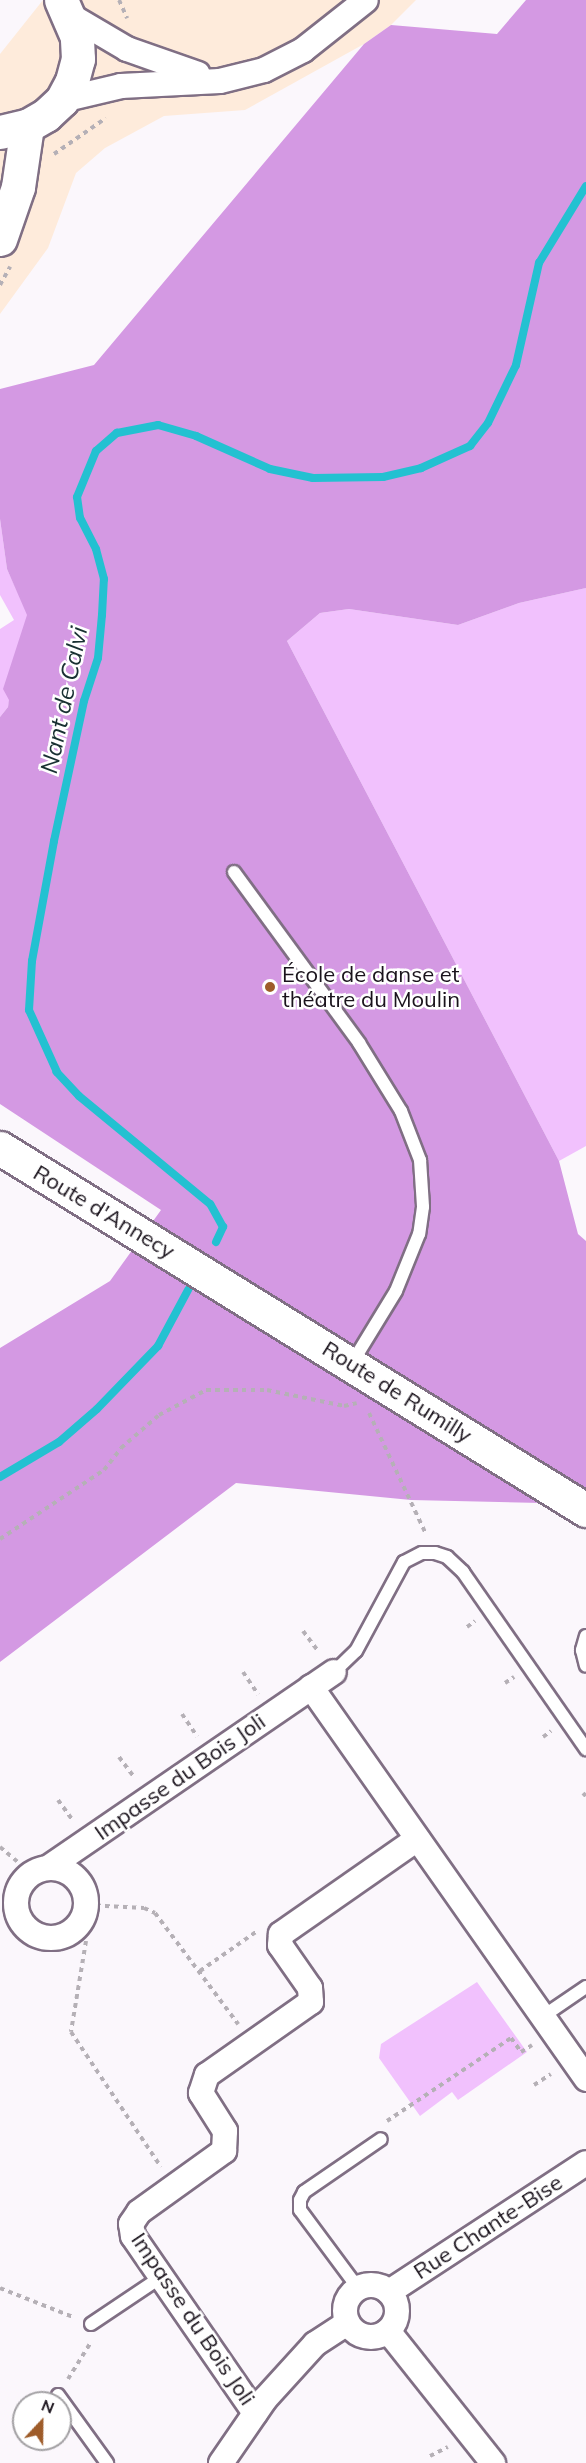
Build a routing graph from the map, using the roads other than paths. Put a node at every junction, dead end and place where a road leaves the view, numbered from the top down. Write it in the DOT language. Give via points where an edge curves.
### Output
graph roads {
  1 [pos="366,0"];
  2 [pos="66,8"];
  3 [pos="220,81"];
  4 [pos="62,100"];
  5 [pos="13,129"];
  6 [pos="6,252"];
  7 [pos="234,872"];
  8 [pos="0,1148"];
  9 [pos="207,1275"];
  10 [pos="351,1363"];
  11 [pos="586,1510"];
  12 [pos="586,1636"];
  13 [pos="586,1666"];
  14 [pos="334,1672"];
  15 [pos="311,1688"];
  16 [pos="586,1749"];
  17 [pos="417,1839"];
  18 [pos="40,1870"];
  19 [pos="586,1987"];
  20 [pos="547,2024"];
  21 [pos="586,2079"];
  22 [pos="381,2139"];
  23 [pos="586,2163"];
  24 [pos="161,2277"];
  25 [pos="358,2288"];
  26 [pos="389,2292"];
  27 [pos="347,2323"];
  28 [pos="92,2324"];
  29 [pos="388,2331"];
  30 [pos="255,2413"];
  31 [pos="72,2414"];
  32 [pos="107,2463"];
  33 [pos="221,2463"];
  34 [pos="493,2463"];
  1 -- 3 [label="street" via="283,62"];
  2 -- 3 [label="street" via="127,49"];
  2 -- 4 [label="main road" via="78,37 78,59"];
  3 -- 4 [label="street" via="121,86"];
  4 -- 5 [label="main road"];
  5 -- 6 [label="main road" via="18,187"];
  7 -- 10 [label="lane" via="364,1051 401,1111 420,1160 423,1207 419,1234 396,1291"];
  8 -- 9 [label="main road, Route d'Annecy"];
  9 -- 10 [label="main road, Route de Rumilly"];
  10 -- 11 [label="main road, Route de Rumilly"];
  12 -- 13 [label="lane" via="582,1650"];
  14 -- 15 [label="street, Impasse du Bois Joli"];
  14 -- 16 [label="lane" via="356,1652 404,1562 422,1553 435,1552 464,1572"];
  15 -- 17 [label="street"];
  15 -- 18 [label="street, Impasse du Bois Joli"];
  17 -- 20 [label="street"];
  17 -- 24 [label="street, Impasse du Bois Joli" via="281,1934 280,1945 310,1988 312,1998 308,2006 207,2075 202,2099 225,2132 224,2151 139,2212 131,2224 133,2236"];
  18 -- 18 [label="street, Impasse du Bois Joli" via="16,1897 23,1924 45,1937 62,1936 77,1927 87,1905 75,1877"];
  19 -- 20 [label="lane"];
  20 -- 21 [label="street"];
  22 -- 25 [label="lane" via="304,2193 300,2200 300,2210"];
  23 -- 26 [label="street, Rue Chante-Bise"];
  24 -- 28 [label="lane"];
  24 -- 30 [label="street, Impasse du Bois Joli"];
  25 -- 26 [label="street" via="374,2285"];
  25 -- 27 [label="street" via="347,2299"];
  26 -- 29 [label="street" via="397,2309"];
  27 -- 29 [label="street" via="369,2338"];
  27 -- 30 [label="street" via="315,2344"];
  29 -- 34 [label="street"];
  30 -- 33 [label="street"];
  31 -- 32 [label="lane"];
}
